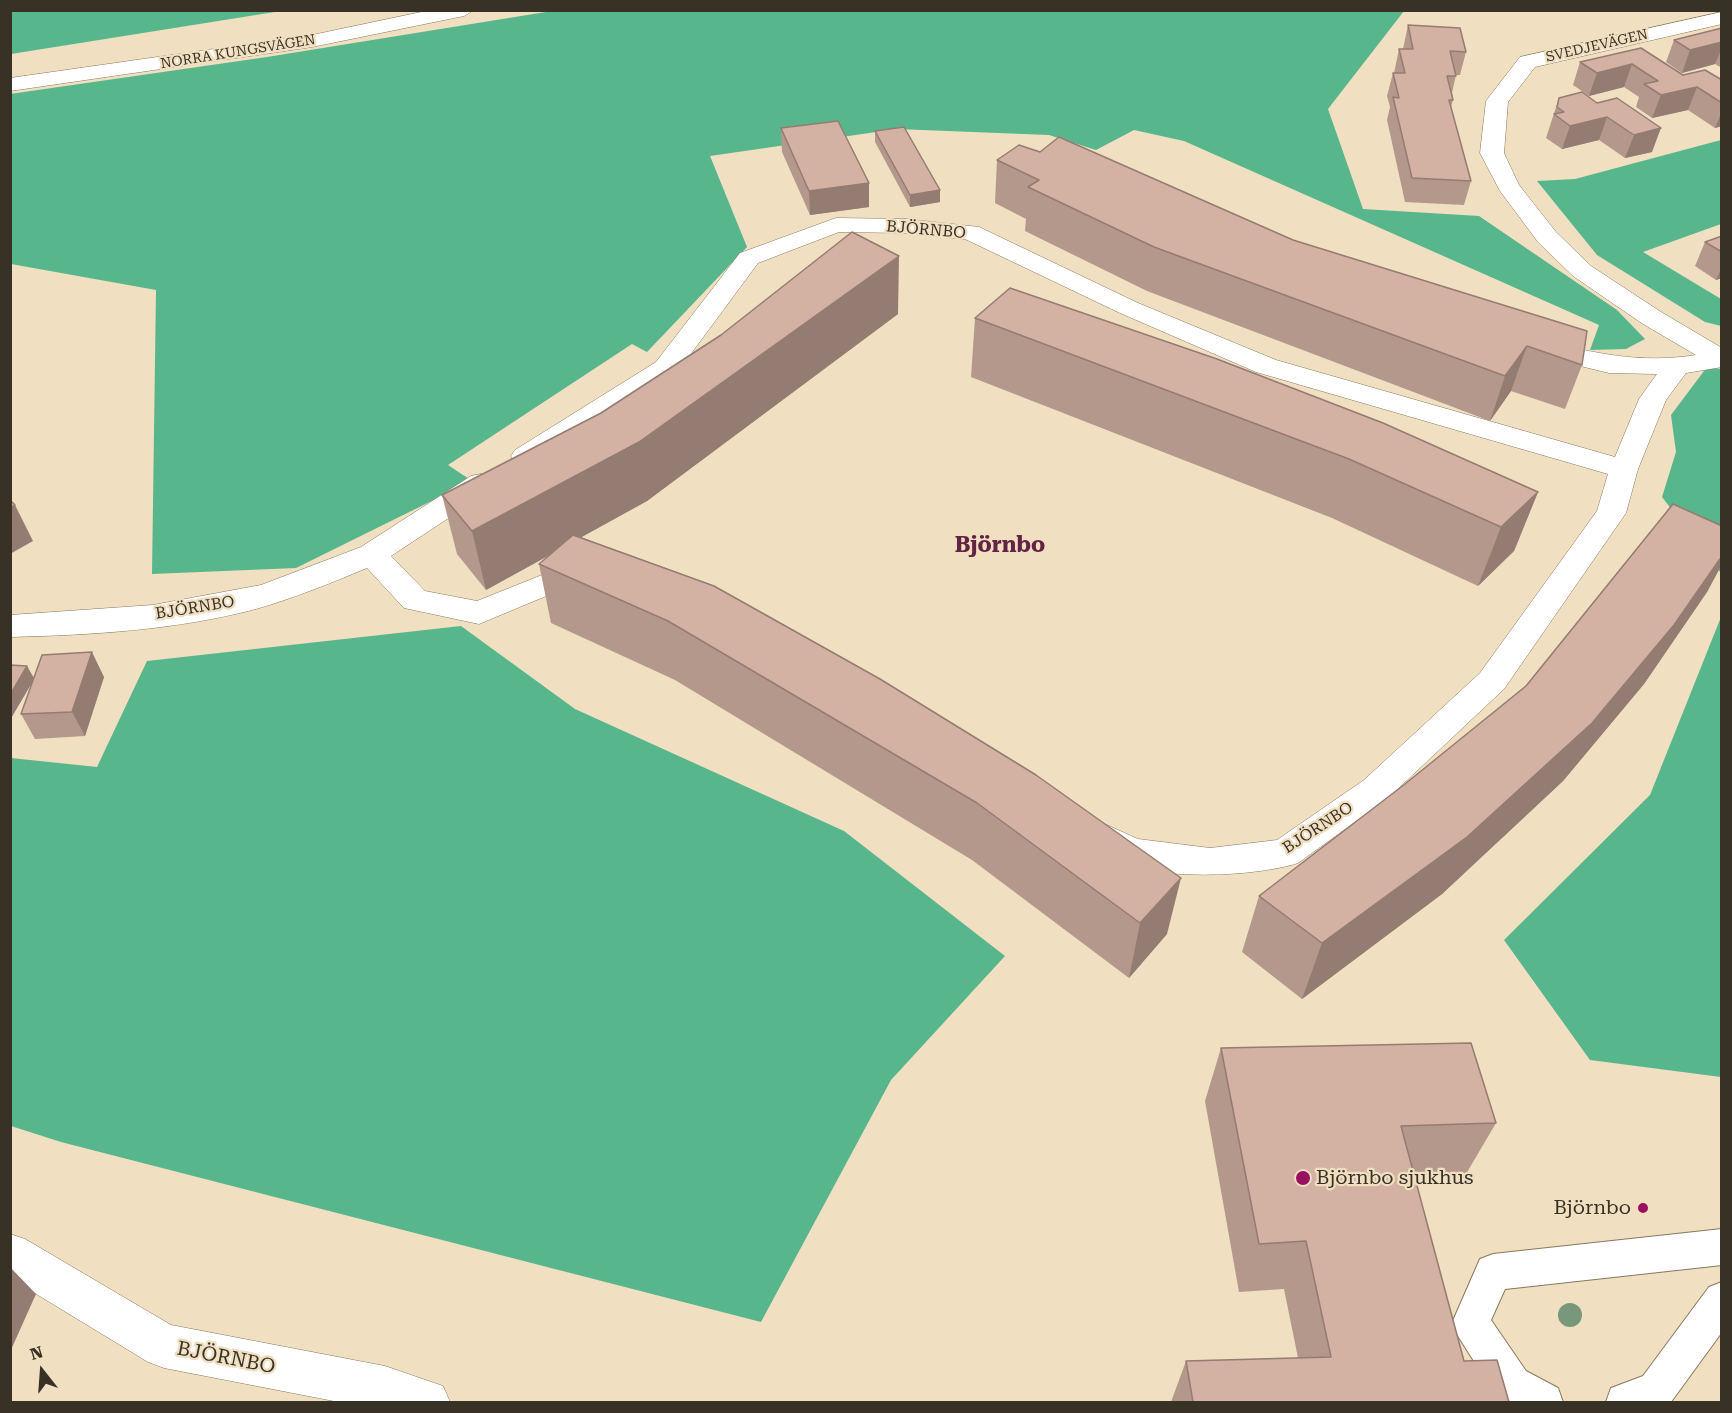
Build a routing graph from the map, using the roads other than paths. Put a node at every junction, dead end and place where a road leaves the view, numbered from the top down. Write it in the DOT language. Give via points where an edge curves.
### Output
graph roads {
  1 [pos="464,10"];
  2 [pos="1722,18"];
  3 [pos="10,86"];
  4 [pos="1512,340"];
  5 [pos="1721,359"];
  6 [pos="1677,366"];
  7 [pos="1624,469"];
  8 [pos="372,554"];
  9 [pos="619,575"];
  10 [pos="10,626"];
  11 [pos="1080,822"];
  12 [pos="1722,1247"];
  13 [pos="10,1254"];
  14 [pos="1722,1300"];
  15 [pos="1647,1398"];
  16 [pos="427,1402"];
  17 [pos="1544,1402"];
  1 -- 3 [label="street, NORRA KUNGSVÄGEN" via="312,41"];
  2 -- 5 [label="street, SVEDJEVÄGEN" via="1528,62 1497,101 1492,153 1508,186 1547,237 1582,271"];
  4 -- 6 [label="street" via="1609,365"];
  5 -- 6 [label="street"];
  6 -- 7 [label="street, BJÖRNBO" via="1653,399"];
  7 -- 8 [label="street, BJÖRNBO" via="1266,366 1129,308 970,232 836,225 749,258 666,368"];
  7 -- 11 [label="street, BJÖRNBO" via="1611,513 1492,681 1376,789 1285,853 1210,862 1131,853"];
  8 -- 9 [label="street" via="415,600 479,613 551,583 600,570"];
  8 -- 10 [label="street, BJÖRNBO" via="310,580 239,602 128,619"];
  12 -- 17 [label="lane" via="1493,1272 1471,1323 1512,1385"];
  13 -- 16 [label="street, BJÖRNBO" via="164,1346 385,1389"];
  14 -- 15 [label="lane"];
}
